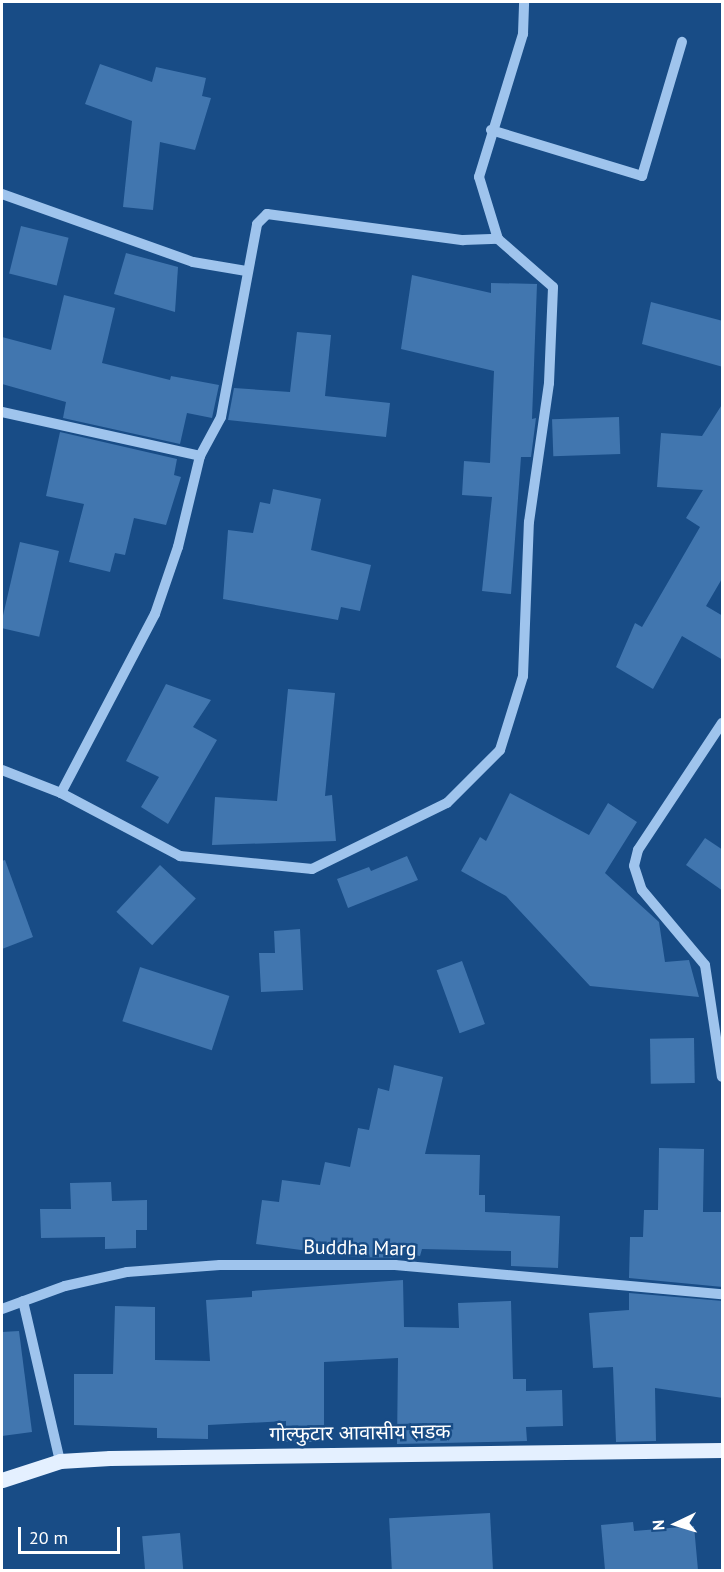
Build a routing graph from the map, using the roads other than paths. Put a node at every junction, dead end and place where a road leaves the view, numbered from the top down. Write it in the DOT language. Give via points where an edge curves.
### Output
graph roads {
  1 [pos="524,2"];
  2 [pos="682,42"];
  3 [pos="491,130"];
  4 [pos="2,194"];
  5 [pos="498,239"];
  6 [pos="246,271"];
  7 [pos="2,412"];
  8 [pos="200,456"];
  9 [pos="723,723"];
  10 [pos="2,771"];
  11 [pos="61,793"];
  12 [pos="723,1077"];
  13 [pos="723,1294"];
  14 [pos="23,1301"];
  15 [pos="2,1309"];
  16 [pos="723,1450"];
  17 [pos="60,1461"];
  18 [pos="2,1480"];
  1 -- 3 [label="street" via="523,34"];
  2 -- 3 [label="street" via="642,176"];
  3 -- 5 [label="street" via="479,177"];
  4 -- 6 [label="street" via="193,262"];
  5 -- 6 [label="street" via="463,240 267,214 257,224"];
  5 -- 11 [label="street" via="553,287 549,383 529,522 523,676 500,750 447,803 312,869 180,856"];
  6 -- 8 [label="street" via="220,417"];
  7 -- 8 [label="street"];
  8 -- 11 [label="street" via="178,547 155,615"];
  9 -- 12 [label="street" via="638,850 634,867 642,890 705,965"];
  10 -- 11 [label="street"];
  13 -- 14 [label="street, Buddha Marg" via="395,1265 220,1265 127,1272"];
  14 -- 15 [label="street, Buddha Marg"];
  14 -- 17 [label="street"];
  16 -- 17 [label="main road, गोल्फुटार आवासीय सडक"];
  17 -- 18 [label="main road, गोल्फुटार आवासीय सडक"];
}
